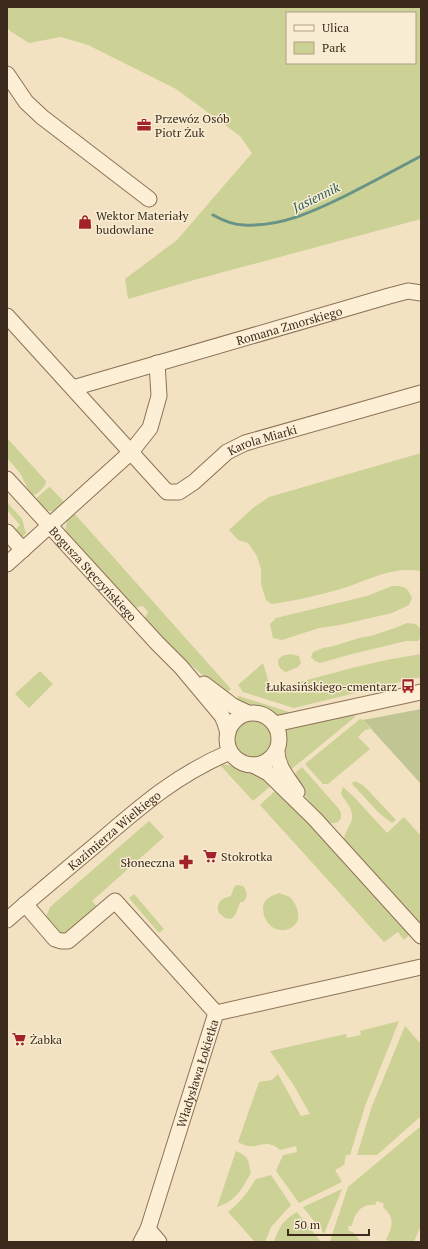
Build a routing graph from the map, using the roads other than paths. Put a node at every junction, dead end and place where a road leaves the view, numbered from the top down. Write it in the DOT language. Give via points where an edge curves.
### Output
graph roads {
  1 [pos="7,74"];
  2 [pos="149,199"];
  3 [pos="421,293"];
  4 [pos="7,316"];
  5 [pos="157,363"];
  6 [pos="73,388"];
  7 [pos="421,393"];
  8 [pos="131,452"];
  9 [pos="7,479"];
  10 [pos="49,526"];
  11 [pos="7,532"];
  12 [pos="23,550"];
  13 [pos="7,564"];
  14 [pos="181,667"];
  15 [pos="421,692"];
  16 [pos="248,714"];
  17 [pos="275,724"];
  18 [pos="228,733"];
  19 [pos="277,751"];
  20 [pos="230,752"];
  21 [pos="253,765"];
  22 [pos="315,819"];
  23 [pos="25,904"];
  24 [pos="7,920"];
  25 [pos="421,936"];
  26 [pos="421,967"];
  27 [pos="216,1013"];
  28 [pos="148,1229"];
  29 [pos="141,1242"];
  30 [pos="159,1242"];
  1 -- 2 [label="street" via="26,102 42,117"];
  3 -- 5 [label="street, Romana Zmorskiego" via="408,291 389,296"];
  4 -- 6 [label="street"];
  5 -- 6 [label="street, Romana Zmorskiego"];
  5 -- 8 [label="street" via="159,396 150,428"];
  6 -- 8 [label="street"];
  7 -- 8 [label="street, Karola Miarki" via="245,443 227,452 180,492 167,492"];
  8 -- 10 [label="street"];
  9 -- 10 [label="street, Bogusza Stęczyńskiego"];
  10 -- 12 [label="street"];
  10 -- 14 [label="street, Bogusza Stęczyńskiego"];
  11 -- 12 [label="street"];
  12 -- 13 [label="street"];
  14 -- 16 [label="street, Bogusza Stęczyńskiego" via="233,706"];
  14 -- 18 [label="street, Bogusza Stęczyńskiego" via="222,716"];
  15 -- 17 [label="street"];
  16 -- 17 [label="street" via="265,716"];
  16 -- 18 [label="street" via="242,715 234,722"];
  17 -- 19 [label="street" via="279,738"];
  18 -- 20 [label="street"];
  19 -- 21 [label="street" via="265,762"];
  19 -- 22 [label="street" via="283,770"];
  20 -- 21 [label="street" via="241,762"];
  20 -- 23 [label="street, Kazimierza Wielkiego" via="191,770 154,796"];
  21 -- 22 [label="street" via="268,773"];
  22 -- 25 [label="street"];
  23 -- 24 [label="street, Kazimierza Wielkiego"];
  23 -- 27 [label="street" via="55,939 61,941 68,940 115,901"];
  26 -- 27 [label="street, Władysława Łokietka"];
  27 -- 28 [label="street, Władysława Łokietka"];
  28 -- 29 [label="street, Władysława Łokietka"];
  28 -- 30 [label="street"];
}
